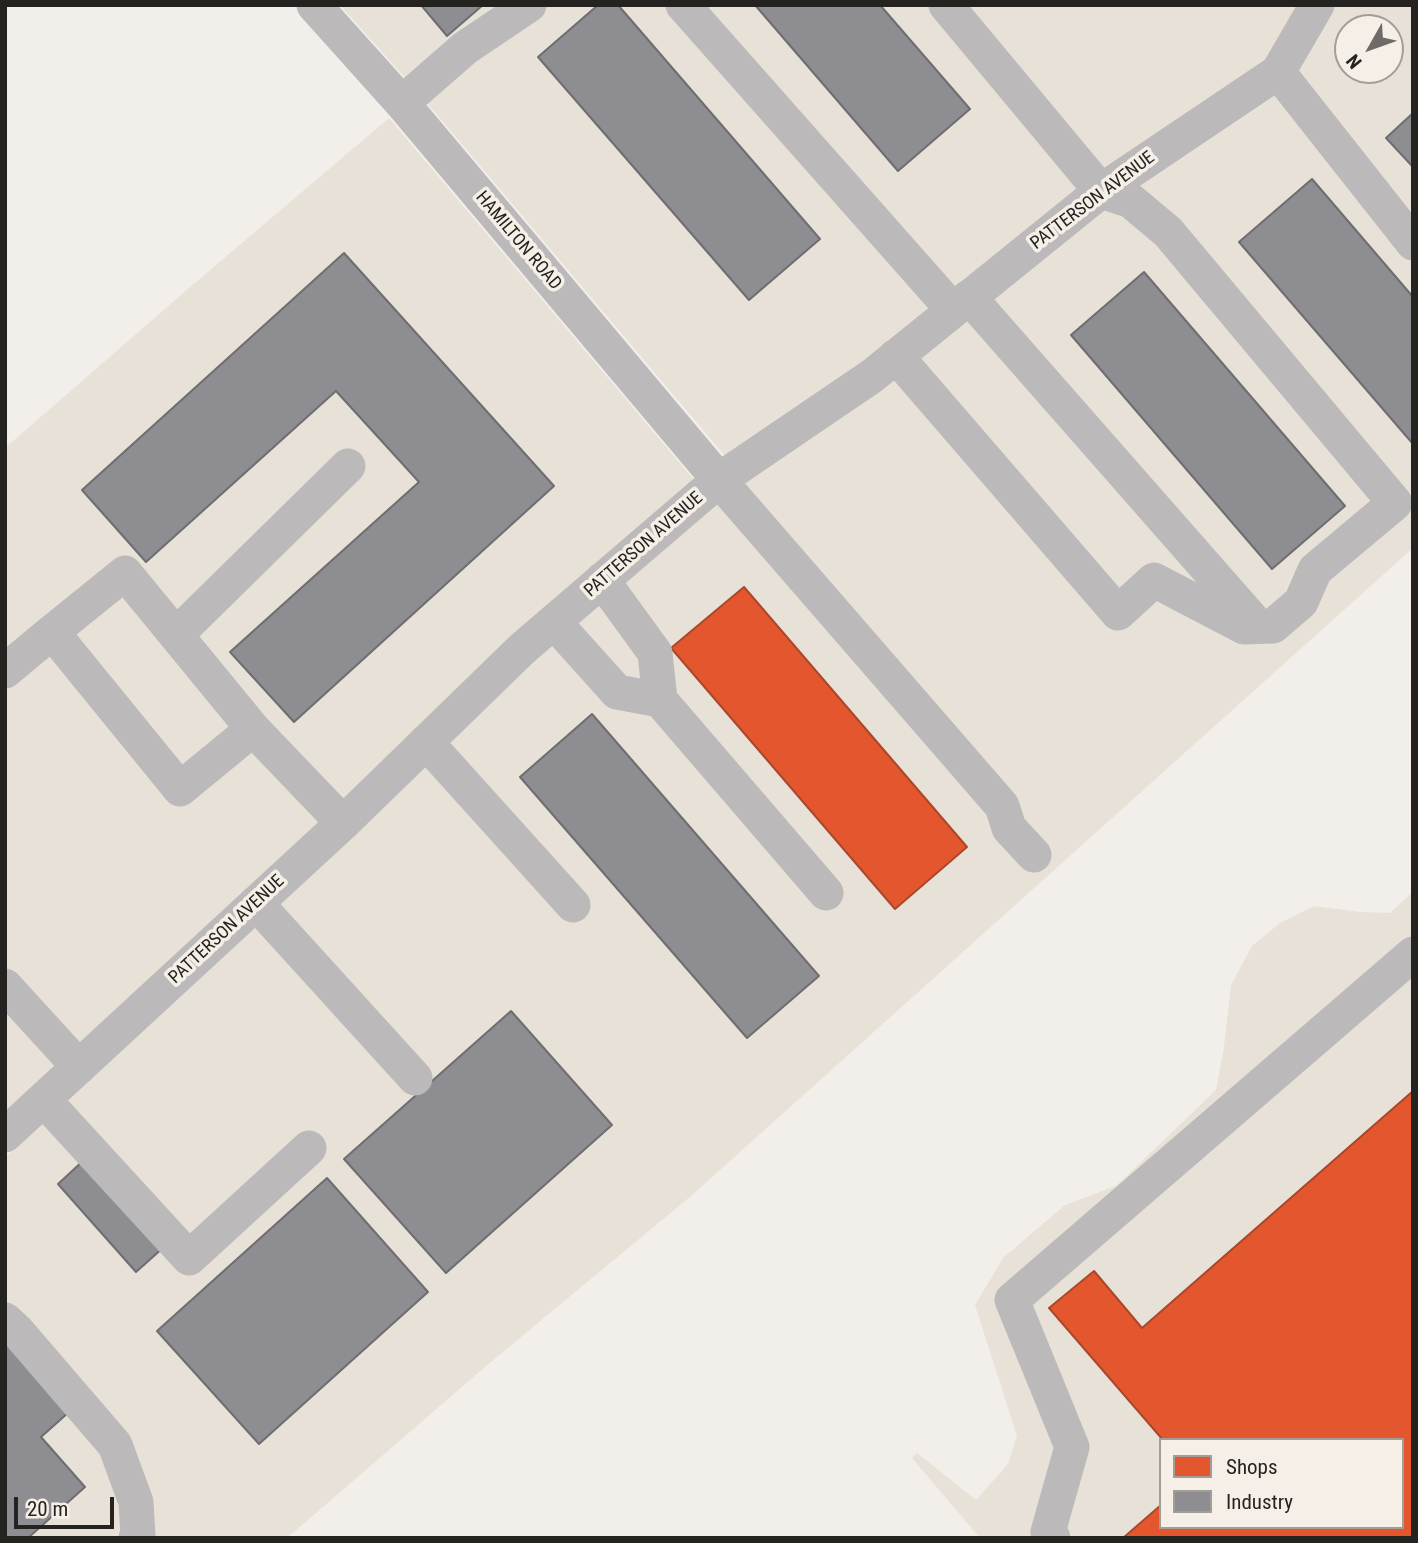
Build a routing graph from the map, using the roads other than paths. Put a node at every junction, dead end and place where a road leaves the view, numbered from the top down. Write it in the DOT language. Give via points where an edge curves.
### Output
graph roads {
  1 [pos="314,5"];
  2 [pos="529,5"];
  3 [pos="683,5"];
  4 [pos="946,5"];
  5 [pos="1317,5"];
  6 [pos="1278,72"];
  7 [pos="402,103"];
  8 [pos="1101,191"];
  9 [pos="1413,243"];
  10 [pos="961,304"];
  11 [pos="896,356"];
  12 [pos="348,466"];
  13 [pos="719,480"];
  14 [pos="602,580"];
  15 [pos="554,622"];
  16 [pos="1258,627"];
  17 [pos="52,632"];
  18 [pos="176,635"];
  19 [pos="5,671"];
  20 [pos="660,700"];
  21 [pos="253,729"];
  22 [pos="426,741"];
  23 [pos="343,823"];
  24 [pos="1034,855"];
  25 [pos="826,892"];
  26 [pos="256,903"];
  27 [pos="573,905"];
  28 [pos="1413,954"];
  29 [pos="5,986"];
  30 [pos="79,1067"];
  31 [pos="415,1078"];
  32 [pos="44,1100"];
  33 [pos="5,1135"];
  34 [pos="309,1148"];
  35 [pos="5,1320"];
  36 [pos="136,1538"];
  37 [pos="1053,1538"];
  1 -- 7 [label="street, HAMILTON ROAD"];
  2 -- 7 [label="street" via="465,48"];
  3 -- 10 [label="street"];
  4 -- 8 [label="street"];
  5 -- 6 [label="street, PATTERSON AVENUE"];
  6 -- 8 [label="street, PATTERSON AVENUE"];
  6 -- 9 [label="street"];
  7 -- 13 [label="street, HAMILTON ROAD"];
  8 -- 10 [label="street, PATTERSON AVENUE"];
  8 -- 16 [label="street" via="1131,201 1168,232 1395,503 1315,570 1301,603 1273,626"];
  10 -- 11 [label="street, PATTERSON AVENUE"];
  10 -- 16 [label="street"];
  11 -- 13 [label="street, PATTERSON AVENUE"];
  11 -- 16 [label="street" via="1118,613 1154,580 1244,627"];
  12 -- 18 [label="street"];
  13 -- 14 [label="street, PATTERSON AVENUE"];
  13 -- 24 [label="street, HAMILTON ROAD" via="1002,806 1009,828"];
  14 -- 15 [label="street, PATTERSON AVENUE"];
  14 -- 20 [label="street" via="655,653"];
  15 -- 20 [label="street" via="617,692"];
  15 -- 22 [label="street, PATTERSON AVENUE"];
  17 -- 18 [label="street" via="125,573"];
  17 -- 19 [label="street"];
  17 -- 21 [label="street" via="180,789"];
  18 -- 21 [label="street"];
  20 -- 25 [label="street"];
  21 -- 23 [label="street"];
  22 -- 23 [label="street, PATTERSON AVENUE"];
  22 -- 27 [label="street"];
  23 -- 26 [label="street, PATTERSON AVENUE"];
  26 -- 30 [label="street, PATTERSON AVENUE"];
  26 -- 31 [label="street"];
  28 -- 37 [label="street" via="1012,1300 1072,1447 1048,1532"];
  29 -- 30 [label="street"];
  30 -- 32 [label="street, PATTERSON AVENUE"];
  32 -- 33 [label="street, PATTERSON AVENUE"];
  32 -- 34 [label="street" via="189,1258"];
  35 -- 36 [label="street" via="114,1445 136,1502"];
}
